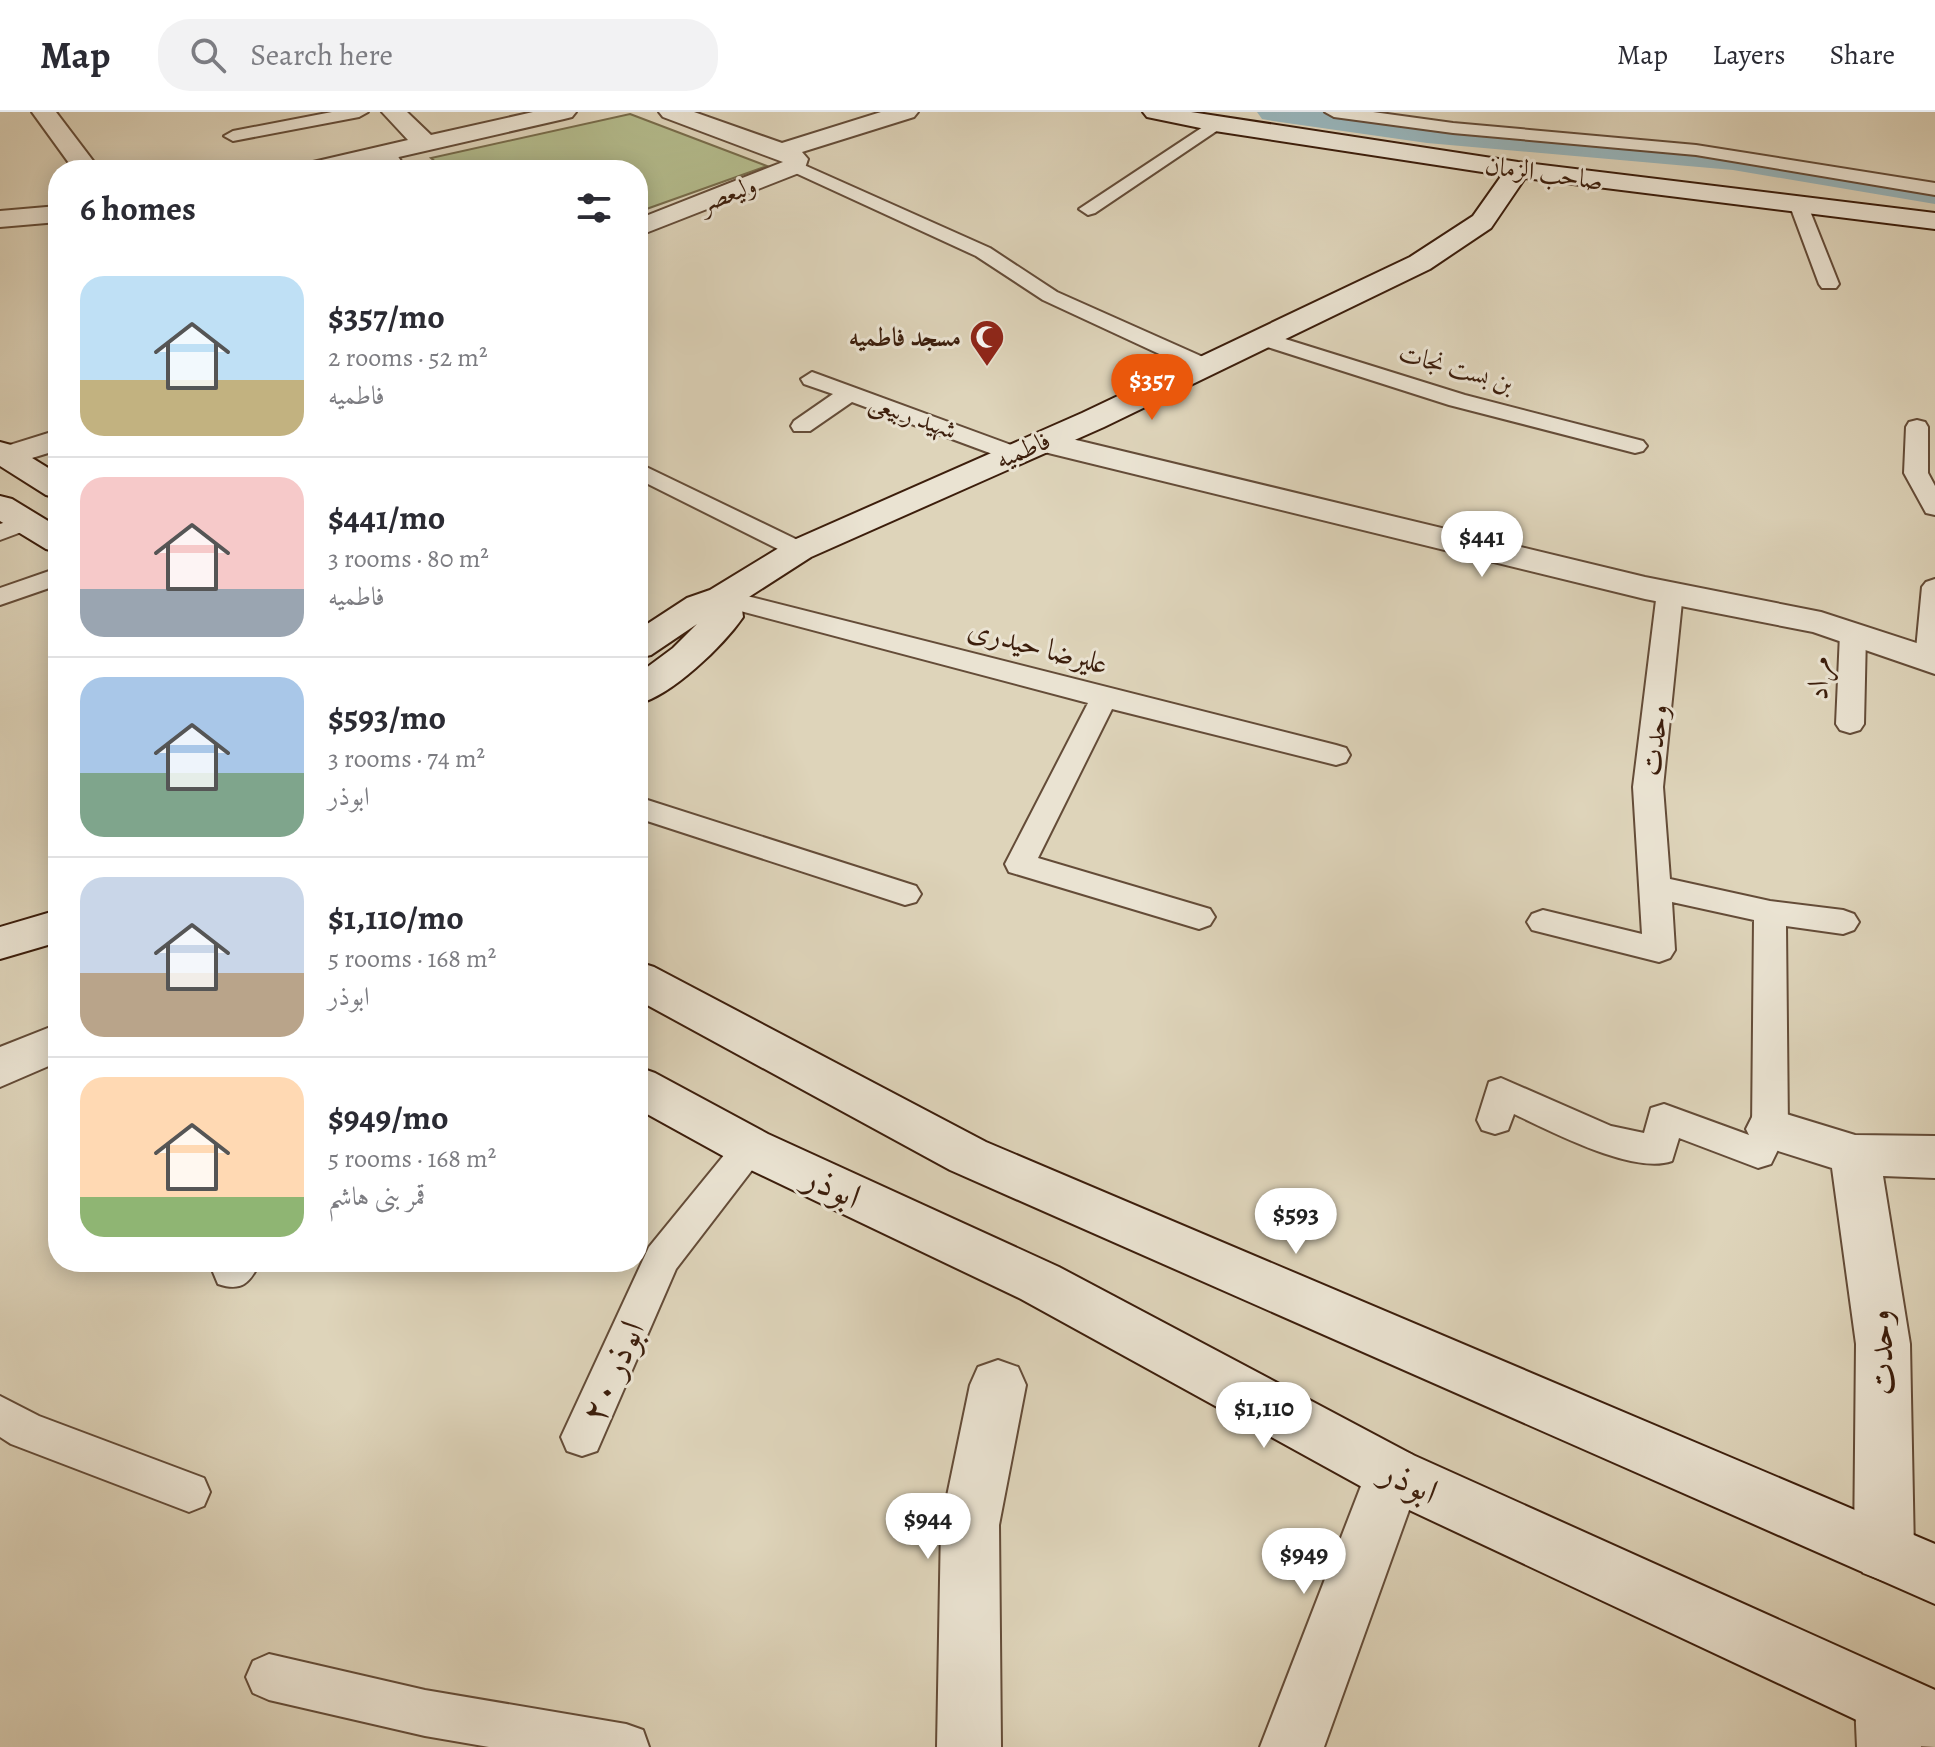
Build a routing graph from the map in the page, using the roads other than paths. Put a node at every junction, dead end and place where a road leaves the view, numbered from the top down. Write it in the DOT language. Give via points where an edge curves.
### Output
graph roads {
  1 [pos="44,112"];
  2 [pos="359,112"];
  3 [pos="394,112"];
  4 [pos="564,112"];
  5 [pos="671,112"];
  6 [pos="906,112"];
  7 [pos="1155,112"];
  8 [pos="1334,112"];
  9 [pos="1215,124"];
  10 [pos="233,136"];
  11 [pos="426,144"];
  12 [pos="788,159"];
  13 [pos="80,160"];
  14 [pos="394,160"];
  15 [pos="1518,170"];
  16 [pos="1935,189"];
  17 [pos="1799,206"];
  18 [pos="1088,209"];
  19 [pos="48,215"];
  20 [pos="0,219"];
  21 [pos="1935,221"];
  22 [pos="648,223"];
  23 [pos="1829,284"];
  24 [pos="1263,338"];
  25 [pos="1204,366"];
  26 [pos="812,379"];
  27 [pos="851,392"];
  28 [pos="802,426"];
  29 [pos="1917,427"];
  30 [pos="48,443"];
  31 [pos="1635,446"];
  32 [pos="1029,448"];
  33 [pos="3,454"];
  34 [pos="648,475"];
  35 [pos="48,482"];
  36 [pos="1935,508"];
  37 [pos="9,520"];
  38 [pos="48,538"];
  39 [pos="799,550"];
  40 [pos="48,580"];
  41 [pos="1935,587"];
  42 [pos="1670,592"];
  43 [pos="0,597"];
  44 [pos="723,598"];
  45 [pos="1853,634"];
  46 [pos="648,640"];
  47 [pos="1932,661"];
  48 [pos="648,684"];
  49 [pos="1104,698"];
  50 [pos="1850,724"];
  51 [pos="1336,755"];
  52 [pos="648,810"];
  53 [pos="1654,887"];
  54 [pos="905,894"];
  55 [pos="1770,912"];
  56 [pos="1199,917"];
  57 [pos="1543,922"];
  58 [pos="1843,922"];
  59 [pos="48,929"];
  60 [pos="0,943"];
  61 [pos="648,984"];
  62 [pos="48,1046"];
  63 [pos="0,1068"];
  64 [pos="648,1091"];
  65 [pos="1495,1120"];
  66 [pos="1770,1129"];
  67 [pos="751,1148"];
  68 [pos="1855,1155"];
  69 [pos="1935,1157"];
  70 [pos="998,1385"];
  71 [pos="0,1415"];
  72 [pos="582,1437"];
  73 [pos="1393,1474"];
  74 [pos="189,1492"];
  75 [pos="1884,1552"];
  76 [pos="1935,1574"];
  77 [pos="269,1677"];
  78 [pos="1903,1724"];
  79 [pos="626,1747"];
  80 [pos="969,1747"];
  81 [pos="1292,1747"];
  1 -- 13 [label="street"];
  2 -- 10 [label="lane"];
  3 -- 11 [label="street"];
  4 -- 11 [label="street"];
  5 -- 12 [label="street"];
  6 -- 12 [label="street, ولیعصر"];
  7 -- 9 [label="street, صاحب الزمان"];
  8 -- 16 [label="lane" via="1696,150"];
  9 -- 15 [label="street, صاحب الزمان"];
  9 -- 18 [label="lane"];
  11 -- 14 [label="street"];
  12 -- 22 [label="street, ولیعصر"];
  12 -- 25 [label="lane" via="983,252 1050,296"];
  15 -- 17 [label="street, صاحب الزمان"];
  15 -- 24 [label="street, فاطمیه" via="1482,222 1420,263"];
  17 -- 21 [label="street, صاحب الزمان"];
  17 -- 23 [label="lane"];
  19 -- 20 [label="street"];
  24 -- 25 [label="street, فاطمیه"];
  24 -- 31 [label="lane, بن بست نجات" via="1457,400"];
  25 -- 32 [label="street, فاطمیه"];
  26 -- 27 [label="lane, شهید ربیعی"];
  27 -- 28 [label="lane"];
  27 -- 32 [label="lane, شهید ربیعی"];
  29 -- 36 [label="lane" via="1916,473"];
  30 -- 33 [label="street"];
  32 -- 39 [label="street, فاطمیه"];
  32 -- 42 [label="street"];
  33 -- 35 [label="street"];
  34 -- 39 [label="lane"];
  37 -- 38 [label="street"];
  39 -- 44 [label="street, فاطمیه"];
  40 -- 43 [label="lane"];
  41 -- 47 [label="lane"];
  42 -- 45 [label="street"];
  42 -- 53 [label="lane, وحدت" via="1648,787"];
  44 -- 46 [label="street, فاطمیه" via="700,606"];
  44 -- 48 [label="street" via="725,617"];
  44 -- 49 [label="lane, علیرضا حیدری"];
  45 -- 47 [label="street"];
  45 -- 50 [label="lane, مراد"];
  49 -- 51 [label="lane, علیرضا حیدری"];
  49 -- 56 [label="lane" via="1020,864"];
  52 -- 54 [label="lane"];
  53 -- 55 [label="lane"];
  53 -- 57 [label="lane, وحدت" via="1659,950"];
  55 -- 58 [label="lane"];
  55 -- 66 [label="lane"];
  59 -- 60 [label="street"];
  61 -- 75 [label="street" via="968,1156"];
  62 -- 63 [label="street"];
  64 -- 67 [label="street, ابوذر"];
  65 -- 66 [label="lane" via="1501,1092 1605,1139 1659,1151 1664,1118 1758,1153"];
  66 -- 68 [label="street"];
  67 -- 72 [label="lane, ابوذر ۲۰" via="662,1259"];
  67 -- 73 [label="street, ابوذر" via="1040,1283"];
  68 -- 69 [label="street"];
  68 -- 75 [label="street, وحدت" via="1883,1344"];
  70 -- 80 [label="street" via="970,1525"];
  71 -- 74 [label="lane" via="26,1430"];
  73 -- 78 [label="street, ابوذر"];
  73 -- 81 [label="street"];
  75 -- 76 [label="street"];
  77 -- 79 [label="lane" via="425,1713"];
}
